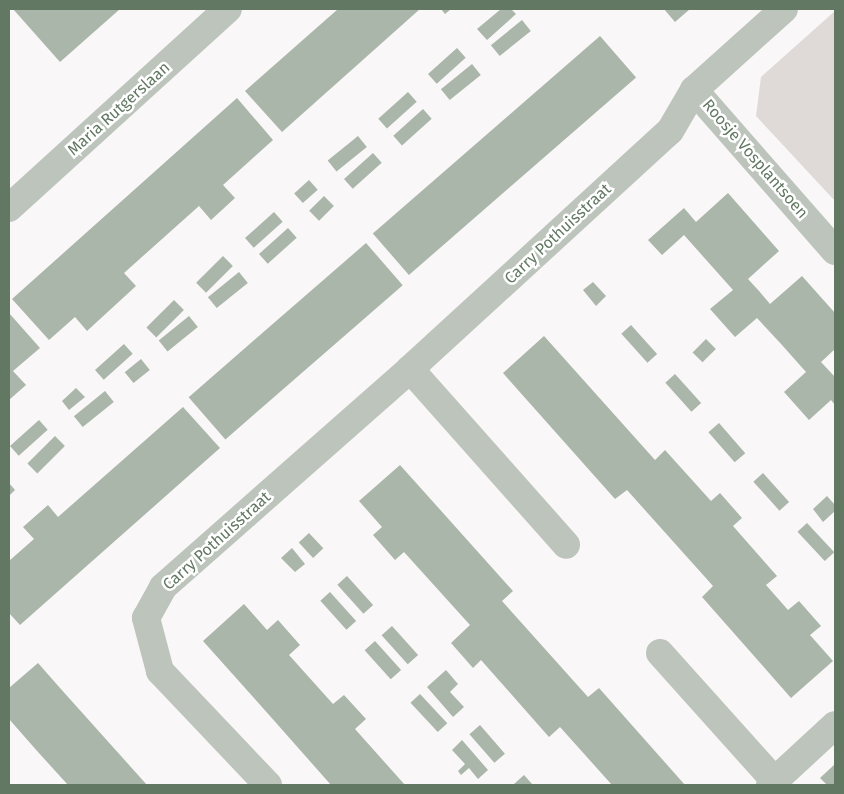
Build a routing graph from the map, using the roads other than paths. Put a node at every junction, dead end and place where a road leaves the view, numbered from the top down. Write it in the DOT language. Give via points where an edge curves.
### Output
graph roads {
  1 [pos="228,9"];
  2 [pos="784,9"];
  3 [pos="694,90"];
  4 [pos="9,208"];
  5 [pos="835,251"];
  6 [pos="410,369"];
  7 [pos="566,545"];
  8 [pos="660,653"];
  9 [pos="835,726"];
  10 [pos="772,783"];
  11 [pos="268,785"];
  1 -- 4 [label="street, Maria Rutgerslaan"];
  2 -- 3 [label="street, Roosje Vosplantsoen"];
  3 -- 5 [label="street, Roosje Vosplantsoen"];
  3 -- 6 [label="street, Carry Pothuisstraat" via="670,131"];
  6 -- 7 [label="street"];
  6 -- 11 [label="street, Carry Pothuisstraat" via="163,587 146,618 160,671"];
  8 -- 10 [label="street"];
  9 -- 10 [label="street"];
}
